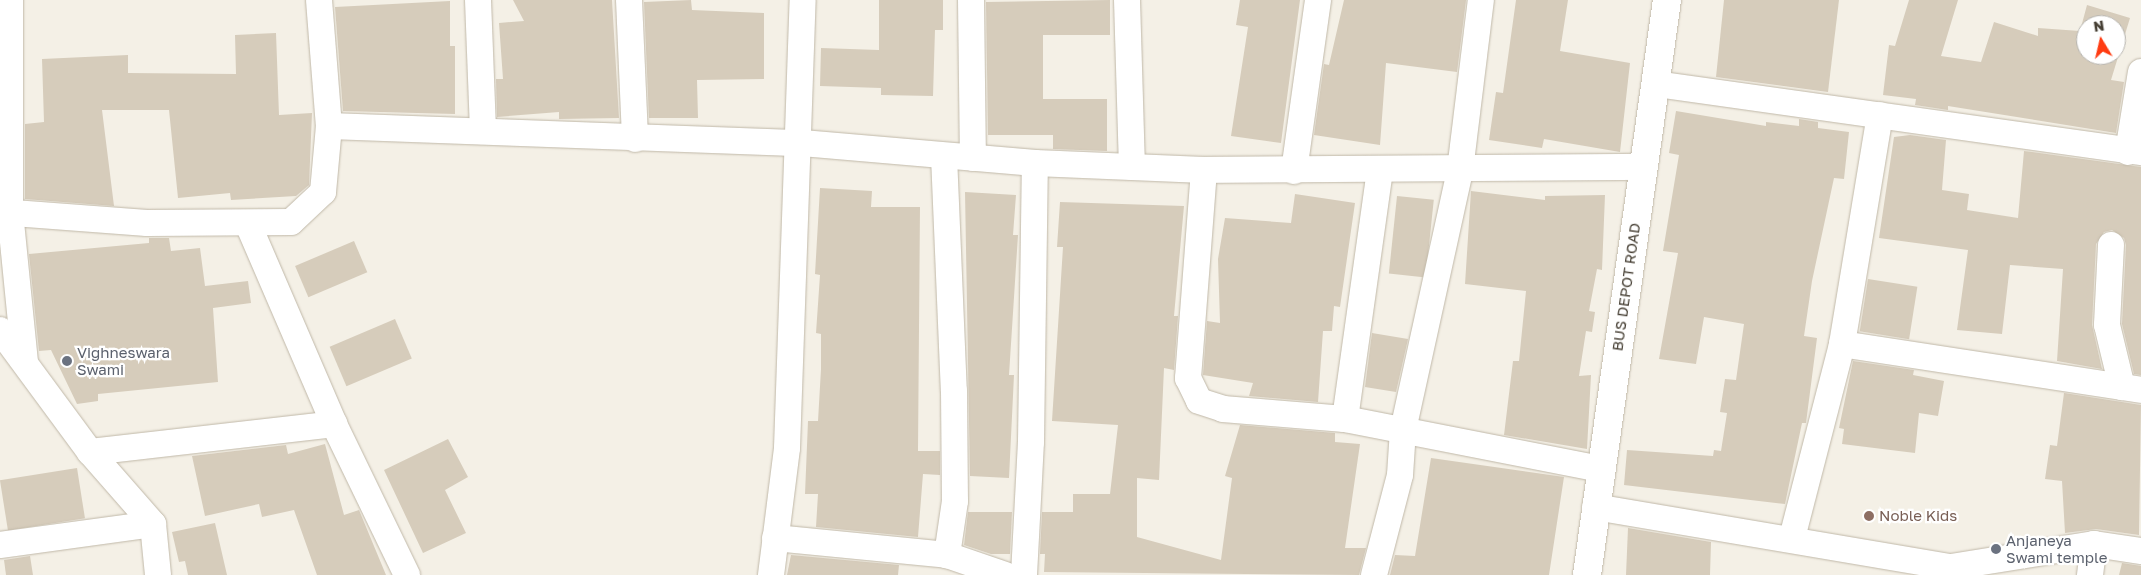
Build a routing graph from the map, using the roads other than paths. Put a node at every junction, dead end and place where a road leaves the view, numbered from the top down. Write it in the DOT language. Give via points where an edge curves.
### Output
graph roads {
  1 [pos="10,0"];
  2 [pos="319,0"];
  3 [pos="478,0"];
  4 [pos="629,0"];
  5 [pos="804,0"];
  6 [pos="971,0"];
  7 [pos="1127,0"];
  8 [pos="1318,0"];
  9 [pos="1481,0"];
  10 [pos="1667,0"];
  11 [pos="2141,72"];
  12 [pos="1656,84"];
  13 [pos="1880,115"];
  14 [pos="329,126"];
  15 [pos="482,131"];
  16 [pos="635,138"];
  17 [pos="802,143"];
  18 [pos="2135,152"];
  19 [pos="944,156"];
  20 [pos="973,158"];
  21 [pos="1035,163"];
  22 [pos="1132,167"];
  23 [pos="1643,167"];
  24 [pos="1204,170"];
  25 [pos="1380,170"];
  26 [pos="1460,170"];
  27 [pos="1294,171"];
  28 [pos="5,212"];
  29 [pos="248,224"];
  30 [pos="2111,244"];
  31 [pos="0,330"];
  32 [pos="1842,344"];
  33 [pos="25,361"];
  34 [pos="2132,388"];
  35 [pos="1345,419"];
  36 [pos="334,424"];
  37 [pos="1403,430"];
  38 [pos="90,452"];
  39 [pos="1599,468"];
  40 [pos="1595,507"];
  41 [pos="153,524"];
  42 [pos="775,538"];
  43 [pos="1792,538"];
  44 [pos="2094,544"];
  45 [pos="0,545"];
  46 [pos="2141,551"];
  47 [pos="947,556"];
  48 [pos="1896,568"];
  49 [pos="158,575"];
  50 [pos="407,575"];
  51 [pos="770,575"];
  52 [pos="1006,575"];
  53 [pos="1024,575"];
  54 [pos="1374,575"];
  55 [pos="1586,575"];
  56 [pos="2090,575"];
  1 -- 28 [label="street"];
  2 -- 14 [label="street"];
  3 -- 15 [label="street"];
  4 -- 16 [label="street"];
  5 -- 17 [label="street"];
  6 -- 20 [label="street"];
  7 -- 22 [label="street"];
  8 -- 27 [label="street"];
  9 -- 26 [label="street"];
  10 -- 12 [label="street, BUS DEPOT ROAD"];
  11 -- 18 [label="street"];
  12 -- 13 [label="street"];
  12 -- 23 [label="street, BUS DEPOT ROAD"];
  13 -- 18 [label="street"];
  13 -- 32 [label="street"];
  14 -- 15 [label="street"];
  14 -- 29 [label="street" via="323,192 292,222"];
  15 -- 16 [label="street"];
  16 -- 17 [label="street"];
  17 -- 19 [label="street"];
  17 -- 42 [label="street" via="787,448"];
  19 -- 20 [label="street"];
  19 -- 47 [label="street" via="954,391 955,501"];
  20 -- 21 [label="street"];
  21 -- 22 [label="street"];
  21 -- 53 [label="street" via="1032,442"];
  22 -- 24 [label="street"];
  23 -- 26 [label="street"];
  23 -- 39 [label="street, BUS DEPOT ROAD"];
  24 -- 27 [label="street"];
  24 -- 35 [label="street" via="1188,378 1200,401 1223,409"];
  25 -- 26 [label="street"];
  25 -- 27 [label="street"];
  25 -- 35 [label="street"];
  26 -- 37 [label="street"];
  28 -- 29 [label="street" via="147,223"];
  28 -- 33 [label="street"];
  29 -- 36 [label="street"];
  30 -- 34 [label="street" via="2107,325"];
  31 -- 33 [label="street"];
  32 -- 34 [label="street"];
  32 -- 43 [label="street"];
  33 -- 38 [label="street"];
  35 -- 37 [label="street"];
  36 -- 38 [label="street"];
  36 -- 50 [label="street"];
  37 -- 39 [label="street"];
  37 -- 54 [label="street" via="1400,475"];
  38 -- 41 [label="street"];
  39 -- 40 [label="street, BUS DEPOT ROAD"];
  40 -- 43 [label="street"];
  40 -- 55 [label="street, BUS DEPOT ROAD"];
  41 -- 45 [label="street"];
  41 -- 49 [label="street"];
  42 -- 47 [label="street"];
  42 -- 51 [label="street"];
  43 -- 48 [label="street"];
  44 -- 46 [label="street"];
  44 -- 48 [label="street" via="1952,568"];
  44 -- 56 [label="street"];
  47 -- 52 [label="street"];
}
